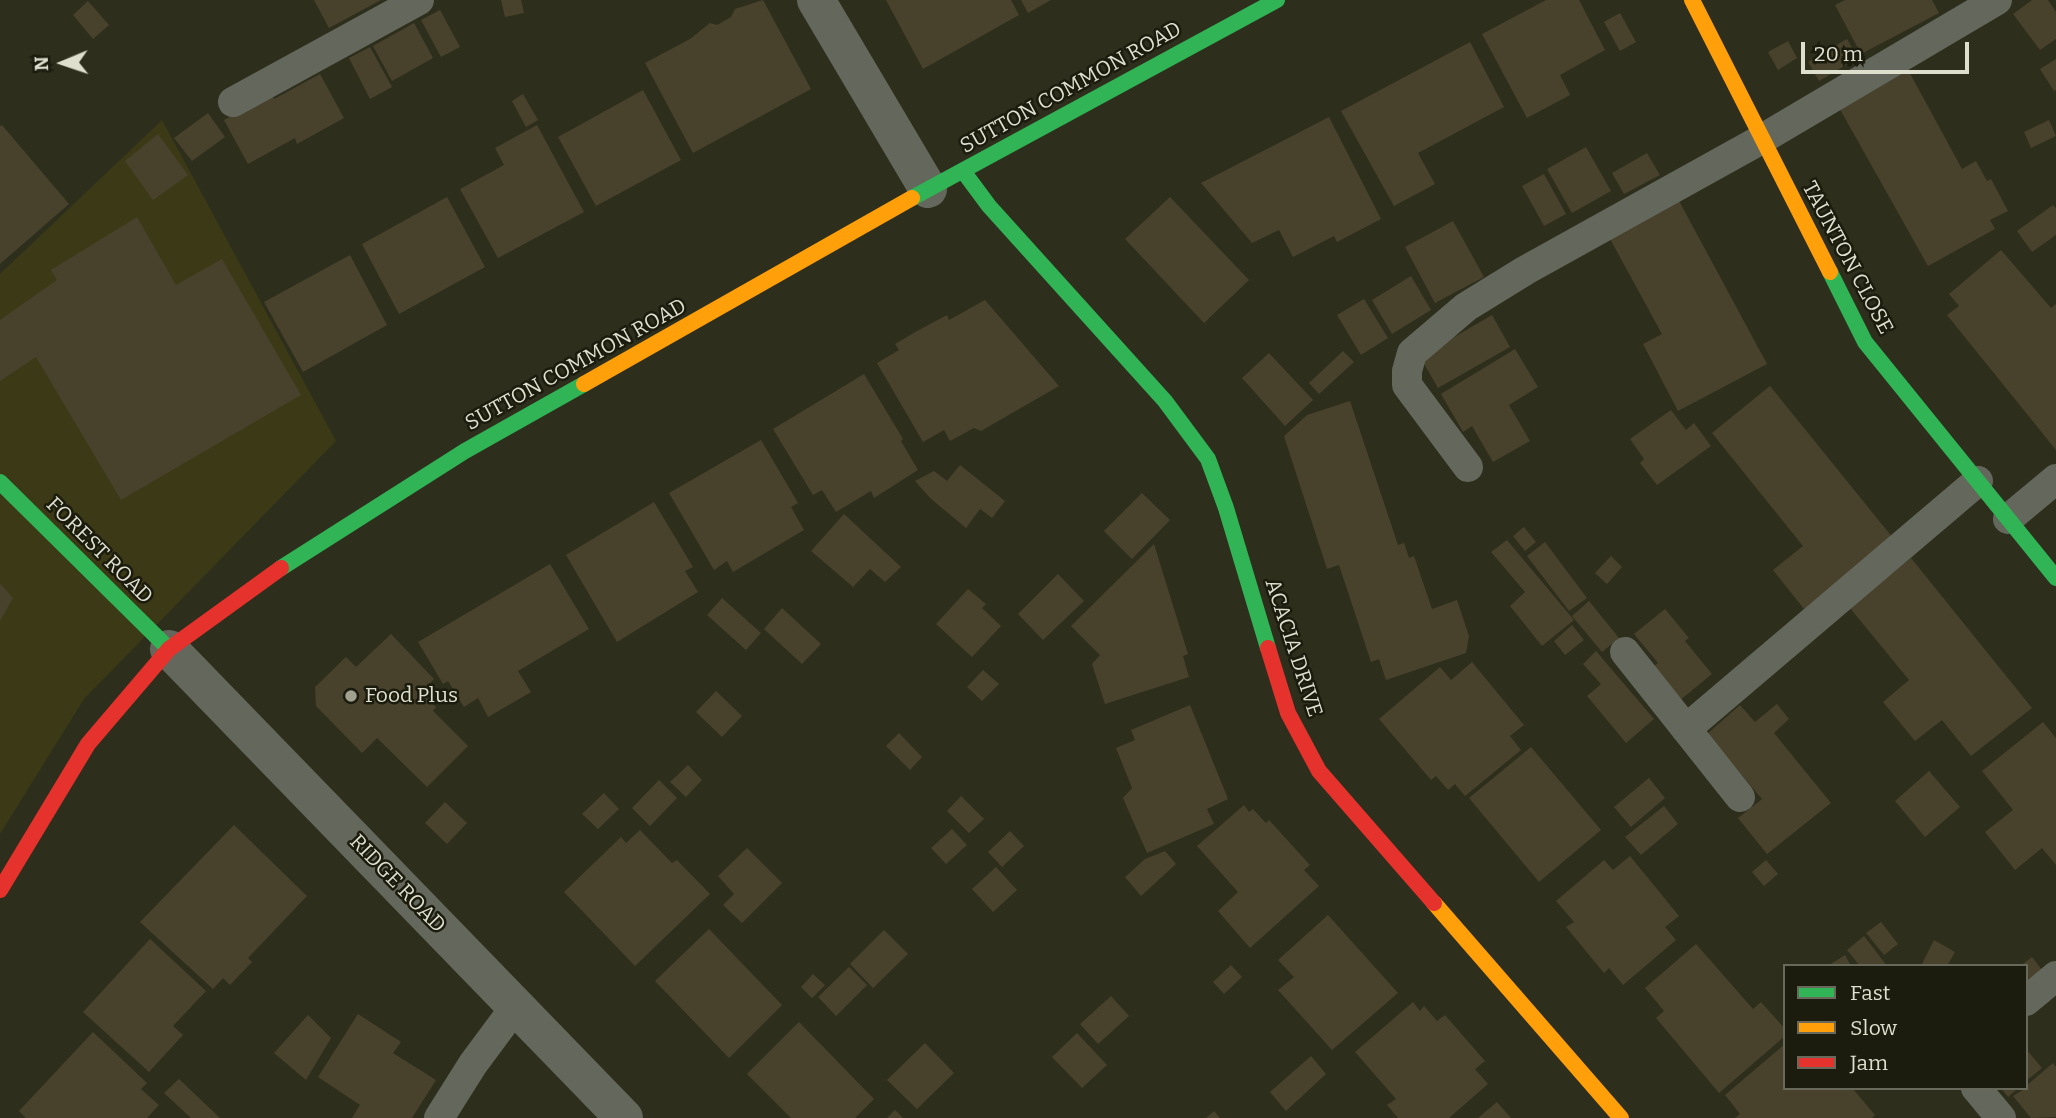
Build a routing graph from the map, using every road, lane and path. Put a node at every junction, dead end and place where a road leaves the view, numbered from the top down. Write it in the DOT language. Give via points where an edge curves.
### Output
graph roads {
  1 [pos="419,0"];
  2 [pos="816,0"];
  3 [pos="1277,0"];
  4 [pos="1692,0"];
  5 [pos="1997,0"];
  6 [pos="233,102"];
  7 [pos="1762,139"];
  8 [pos="963,171"];
  9 [pos="928,189"];
  10 [pos="1468,467"];
  11 [pos="2056,479"];
  12 [pos="1978,481"];
  13 [pos="0,482"];
  14 [pos="2008,519"];
  15 [pos="2056,578"];
  16 [pos="169,649"];
  17 [pos="1625,652"];
  18 [pos="1686,729"];
  19 [pos="1740,797"];
  20 [pos="0,890"];
  21 [pos="2056,976"];
  22 [pos="2028,999"];
  23 [pos="516,1006"];
  24 [pos="1978,1090"];
  25 [pos="439,1118"];
  26 [pos="624,1118"];
  27 [pos="1621,1118"];
  28 [pos="2001,1118"];
  1 -- 6 [label="lane"];
  2 -- 9 [label="street"];
  3 -- 8 [label="street, SUTTON COMMON ROAD"];
  4 -- 7 [label="street, TAUNTON CLOSE"];
  5 -- 7 [label="lane"];
  7 -- 10 [label="lane" via="1526,270 1466,307 1412,353 1406,385"];
  7 -- 12 [label="street, TAUNTON CLOSE" via="1865,342"];
  8 -- 9 [label="street, SUTTON COMMON ROAD"];
  8 -- 27 [label="street, ACACIA DRIVE" via="989,206 1166,401 1208,459 1288,713 1319,771"];
  9 -- 16 [label="street, SUTTON COMMON ROAD" via="465,451 297,556"];
  11 -- 14 [label="lane"];
  12 -- 14 [label="street, TAUNTON CLOSE"];
  12 -- 18 [label="lane"];
  13 -- 16 [label="street, FOREST ROAD"];
  14 -- 15 [label="street, TAUNTON CLOSE"];
  16 -- 20 [label="street, SUTTON COMMON ROAD" via="88,744"];
  16 -- 23 [label="street, RIDGE ROAD"];
  17 -- 18 [label="lane"];
  18 -- 19 [label="lane"];
  21 -- 22 [label="lane"];
  23 -- 25 [label="lane"];
  23 -- 26 [label="street, RIDGE ROAD"];
  24 -- 28 [label="lane"];
}
